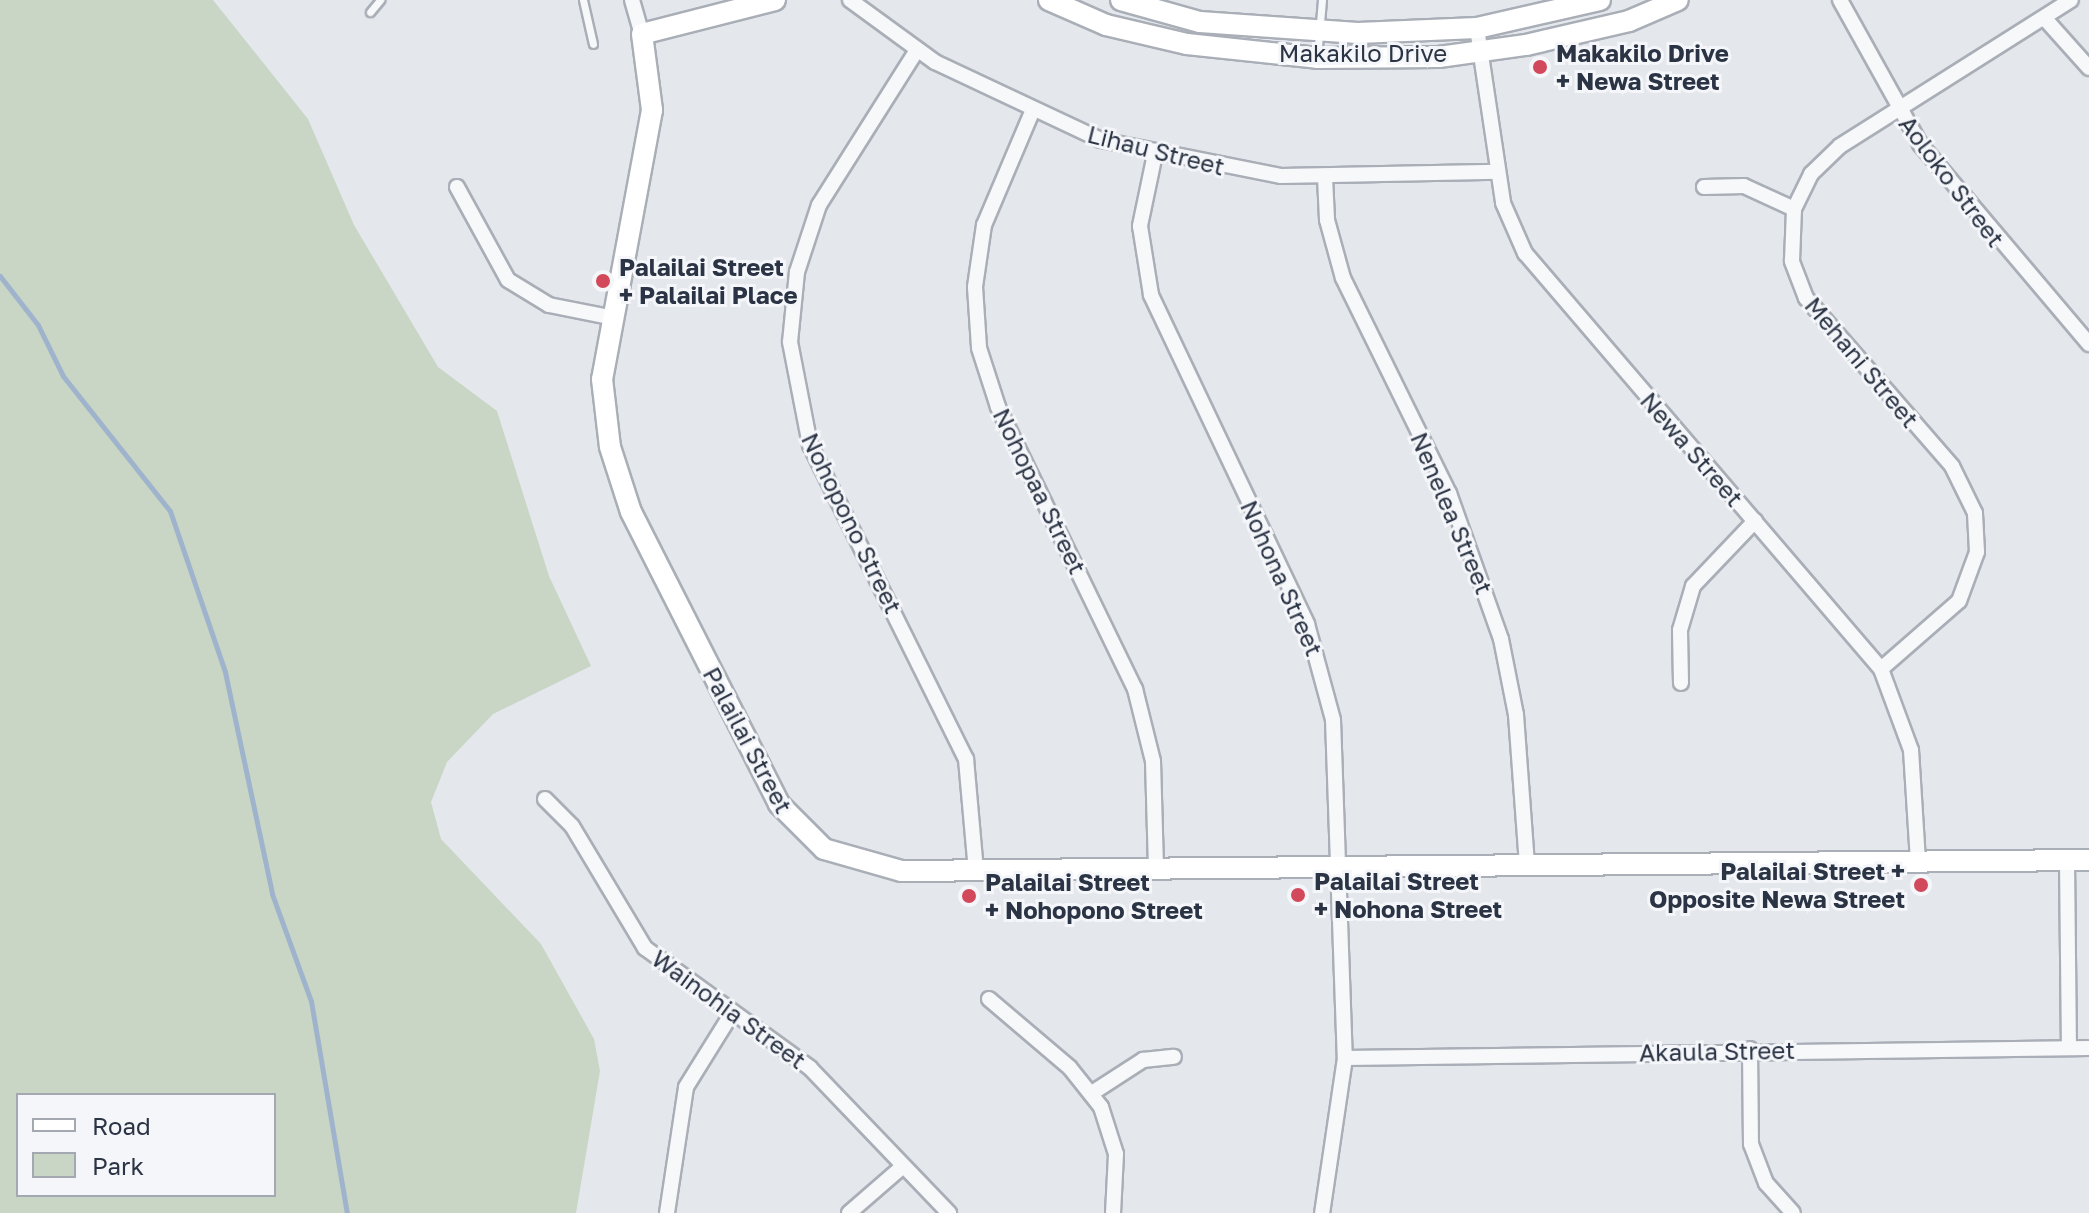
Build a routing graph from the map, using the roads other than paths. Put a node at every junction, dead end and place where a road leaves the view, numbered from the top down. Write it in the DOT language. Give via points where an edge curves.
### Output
graph roads {
  1 [pos="380,0"];
  2 [pos="583,0"];
  3 [pos="632,0"];
  4 [pos="775,0"];
  5 [pos="850,0"];
  6 [pos="1049,0"];
  7 [pos="1121,0"];
  8 [pos="1322,0"];
  9 [pos="1600,0"];
  10 [pos="1678,0"];
  11 [pos="1840,0"];
  12 [pos="2071,0"];
  13 [pos="370,12"];
  14 [pos="2047,21"];
  15 [pos="1477,28"];
  16 [pos="1318,32"];
  17 [pos="642,34"];
  18 [pos="593,44"];
  19 [pos="917,50"];
  20 [pos="1479,51"];
  21 [pos="1317,58"];
  22 [pos="2089,68"];
  23 [pos="1032,112"];
  24 [pos="1900,113"];
  25 [pos="1155,154"];
  26 [pos="1498,172"];
  27 [pos="1325,177"];
  28 [pos="457,187"];
  29 [pos="1704,187"];
  30 [pos="1794,209"];
  31 [pos="609,317"];
  32 [pos="2089,344"];
  33 [pos="1755,521"];
  34 [pos="1881,669"];
  35 [pos="1681,683"];
  36 [pos="545,799"];
  37 [pos="2089,860"];
  38 [pos="2067,861"];
  39 [pos="1918,862"];
  40 [pos="1527,865"];
  41 [pos="1342,867"];
  42 [pos="1156,869"];
  43 [pos="976,870"];
  44 [pos="989,999"];
  45 [pos="732,1013"];
  46 [pos="2069,1047"];
  47 [pos="2089,1048"];
  48 [pos="1750,1049"];
  49 [pos="1174,1057"];
  50 [pos="1345,1058"];
  51 [pos="1092,1093"];
  52 [pos="901,1168"];
  53 [pos="1326,1212"];
  54 [pos="667,1213"];
  55 [pos="849,1213"];
  56 [pos="949,1213"];
  57 [pos="1113,1213"];
  58 [pos="1793,1213"];
  1 -- 13 [label="lane"];
  2 -- 18 [label="lane"];
  3 -- 17 [label="street, Palailai Street"];
  4 -- 17 [label="street"];
  5 -- 19 [label="street, Lihau Street"];
  6 -- 21 [label="street, Makakilo Drive" via="1106,25 1187,44"];
  7 -- 16 [label="street, Makakilo Drive" via="1200,22"];
  8 -- 16 [label="lane"];
  9 -- 15 [label="street, Makakilo Drive"];
  10 -- 20 [label="street, Makakilo Drive" via="1629,21"];
  11 -- 24 [label="street, Aoloko Street"];
  12 -- 14 [label="street"];
  14 -- 22 [label="street"];
  14 -- 24 [label="street"];
  15 -- 16 [label="street, Makakilo Drive"];
  15 -- 20 [label="street, Newa Street"];
  16 -- 21 [label="lane"];
  17 -- 31 [label="street, Palailai Street" via="652,110"];
  19 -- 23 [label="street, Lihau Street"];
  19 -- 43 [label="street, Nohopono Street" via="819,205 797,272 792,365 819,466 966,759"];
  20 -- 21 [label="street, Makakilo Drive"];
  20 -- 26 [label="street, Newa Street"];
  23 -- 25 [label="street, Lihau Street"];
  23 -- 42 [label="street, Nohopaa Street" via="984,225 975,287 979,348 998,407 1135,689 1153,761"];
  24 -- 30 [label="street" via="1829,155"];
  24 -- 32 [label="street, Aoloko Street" via="1984,228"];
  25 -- 27 [label="street, Lihau Street"];
  25 -- 41 [label="street, Nohona Street" via="1142,203 1145,273 1160,317 1307,624 1333,720"];
  26 -- 27 [label="street, Lihau Street"];
  26 -- 33 [label="street, Newa Street" via="1513,229 1540,276"];
  27 -- 40 [label="street, Nenelea Street" via="1327,220 1343,278 1449,493 1501,639 1516,715"];
  28 -- 31 [label="street" via="508,280 549,305"];
  29 -- 30 [label="street" via="1744,186"];
  30 -- 34 [label="street, Mehani Street" via="1792,261 1806,298 1952,466 1975,513 1977,552 1959,601"];
  31 -- 43 [label="street, Palailai Street" via="602,379 619,480 779,804 811,840 853,863"];
  33 -- 34 [label="street, Newa Street"];
  33 -- 35 [label="street" via="1710,561 1687,600"];
  34 -- 39 [label="street, Newa Street" via="1911,750"];
  36 -- 45 [label="street, Wainohia Street" via="572,826 645,948"];
  37 -- 38 [label="street, Palailai Street"];
  38 -- 39 [label="street, Palailai Street"];
  38 -- 46 [label="street"];
  39 -- 40 [label="street, Palailai Street"];
  40 -- 41 [label="street, Palailai Street"];
  41 -- 42 [label="street, Palailai Street"];
  41 -- 50 [label="street, Nohona Street"];
  42 -- 43 [label="street, Palailai Street"];
  44 -- 51 [label="street"];
  45 -- 52 [label="street, Wainohia Street" via="816,1074"];
  45 -- 54 [label="street" via="686,1087"];
  46 -- 47 [label="street, Akaula Street"];
  46 -- 48 [label="street, Akaula Street"];
  48 -- 50 [label="street, Akaula Street"];
  48 -- 58 [label="street" via="1751,1144 1766,1183"];
  49 -- 51 [label="street" via="1143,1060"];
  50 -- 53 [label="street, Nohona Street"];
  51 -- 57 [label="street" via="1116,1154"];
  52 -- 55 [label="street"];
  52 -- 56 [label="street, Wainohia Street"];
}
